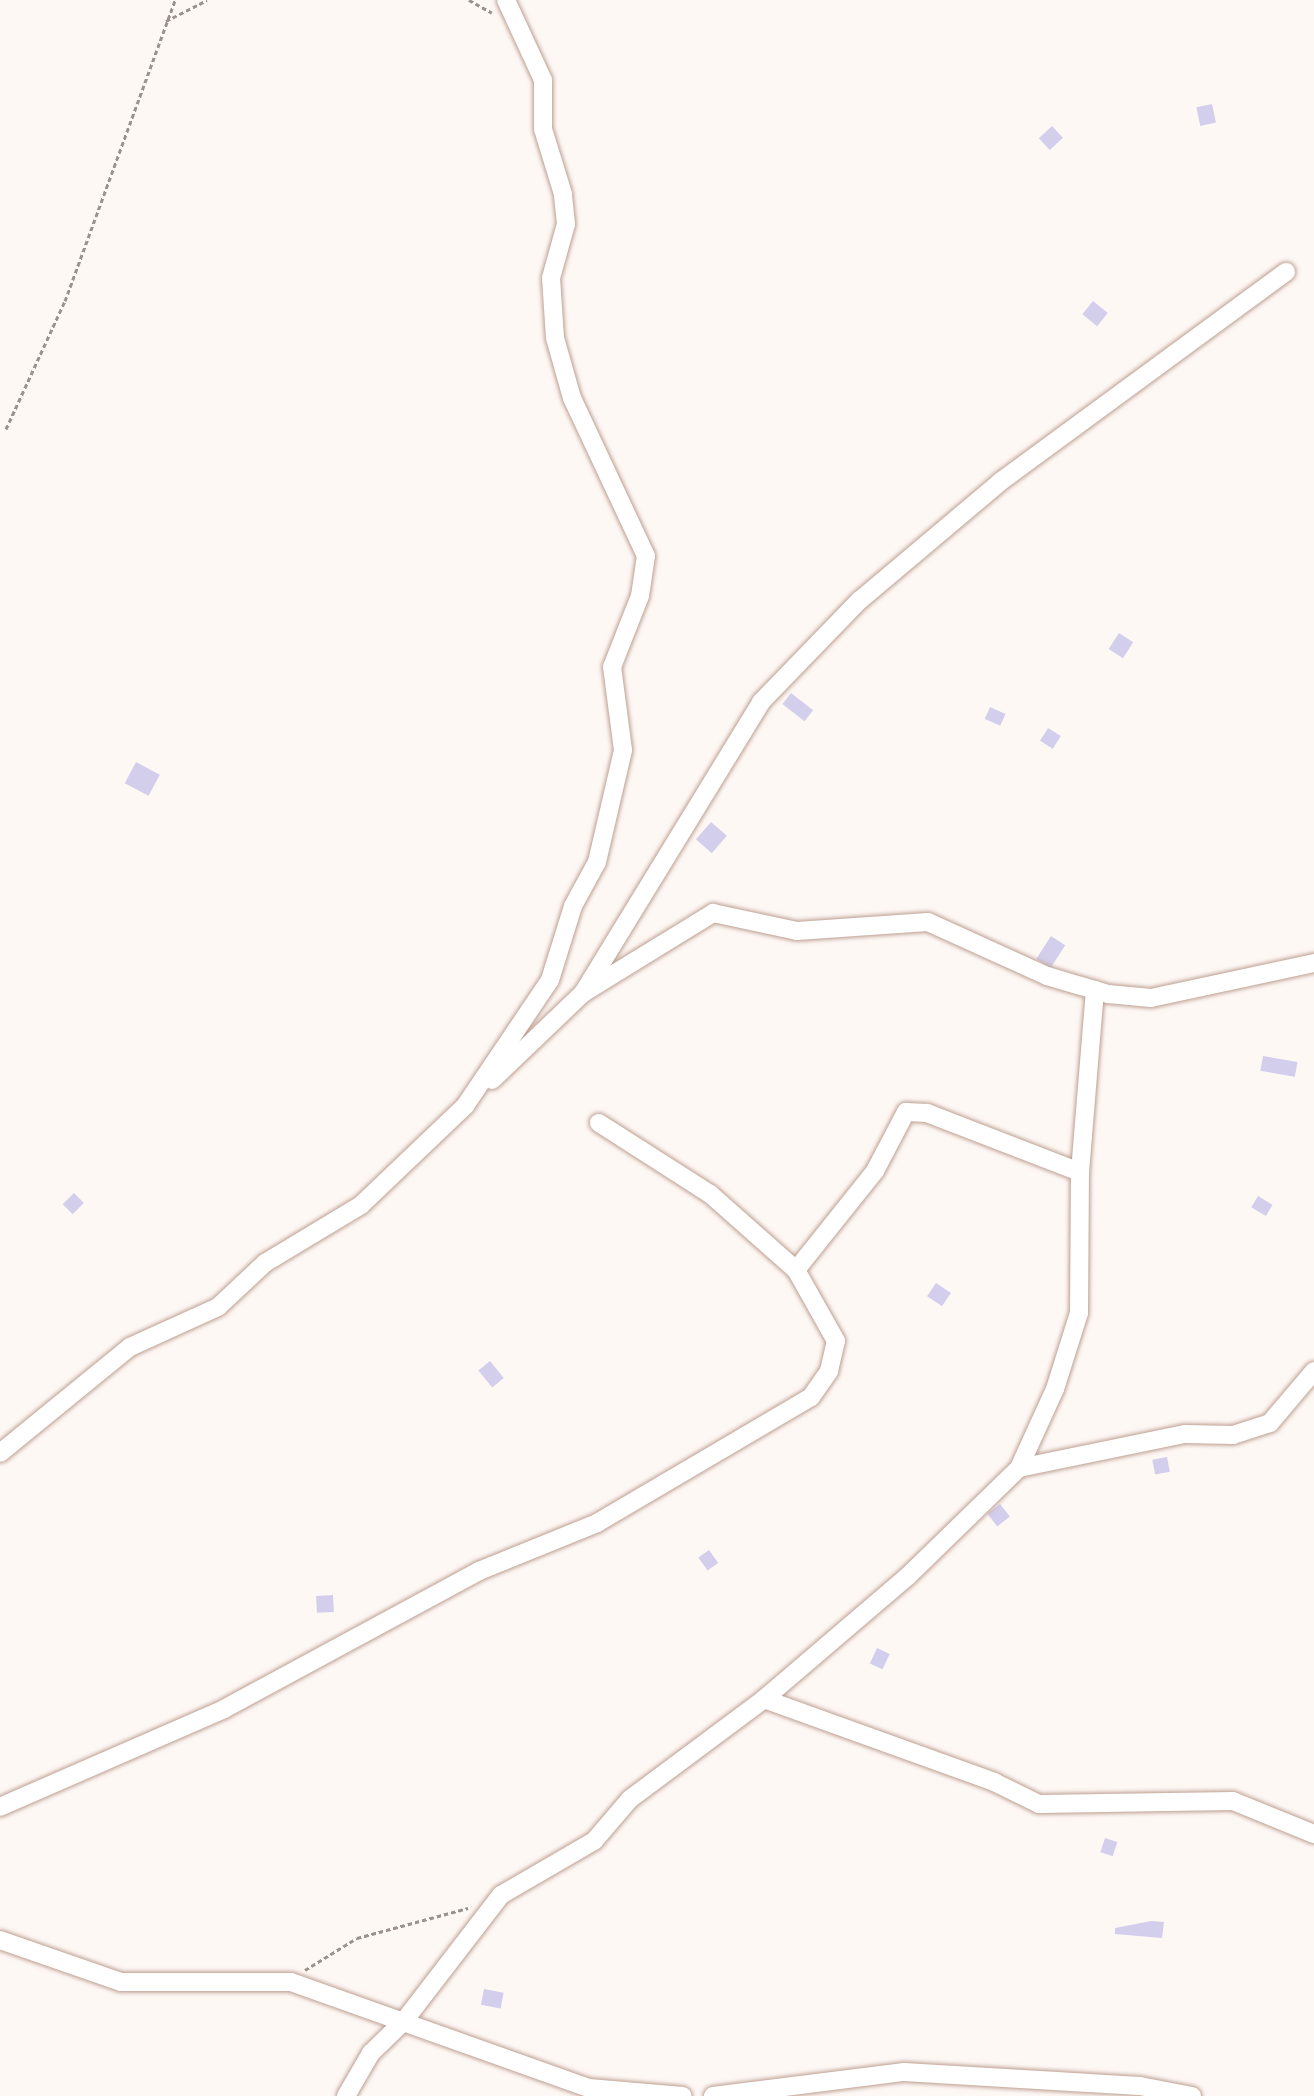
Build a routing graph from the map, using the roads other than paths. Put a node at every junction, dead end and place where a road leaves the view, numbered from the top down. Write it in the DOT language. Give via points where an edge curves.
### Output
graph roads {
  1 [pos="506,0"];
  2 [pos="1286,272"];
  3 [pos="1314,963"];
  4 [pos="1095,990"];
  5 [pos="583,993"];
  6 [pos="465,1106"];
  7 [pos="598,1123"];
  8 [pos="1080,1172"];
  9 [pos="796,1270"];
  10 [pos="1314,1371"];
  11 [pos="0,1453"];
  12 [pos="1019,1468"];
  13 [pos="764,1699"];
  14 [pos="0,1807"];
  15 [pos="1314,1834"];
  16 [pos="0,1940"];
  17 [pos="404,2021"];
  18 [pos="346,2096"];
  19 [pos="683,2096"];
  20 [pos="713,2096"];
  21 [pos="1192,2096"];
  1 -- 6 [label="street" via="543,80 543,129 563,194 566,224 551,278 555,338 572,398 646,556 640,596 612,667 623,750 610,823 573,906 550,980"];
  2 -- 5 [label="street" via="1000,483 860,600 819,642 761,702"];
  3 -- 4 [label="street" via="1190,993 1151,998"];
  4 -- 5 [label="street" via="1009,961 928,922 797,931 713,913"];
  4 -- 8 [label="street"];
  5 -- 6 [label="street"];
  6 -- 11 [label="street" via="360,1205 265,1263 218,1307 130,1347"];
  7 -- 9 [label="street" via="710,1194"];
  8 -- 9 [label="street" via="927,1113 906,1112 875,1171"];
  8 -- 12 [label="street" via="1079,1313 1055,1389"];
  9 -- 14 [label="street" via="836,1341 829,1371 811,1397 597,1523 479,1571 224,1708"];
  10 -- 12 [label="street" via="1270,1423 1233,1435 1185,1434"];
  12 -- 13 [label="street" via="908,1576"];
  13 -- 15 [label="street" via="994,1782 1040,1804 1233,1801"];
  13 -- 17 [label="street" via="630,1799 594,1841 501,1895"];
  16 -- 17 [label="street" via="121,1982 291,1982"];
  17 -- 18 [label="street" via="371,2053"];
  17 -- 19 [label="street" via="589,2088"];
  20 -- 21 [label="street" via="904,2072 1140,2086"];
}
